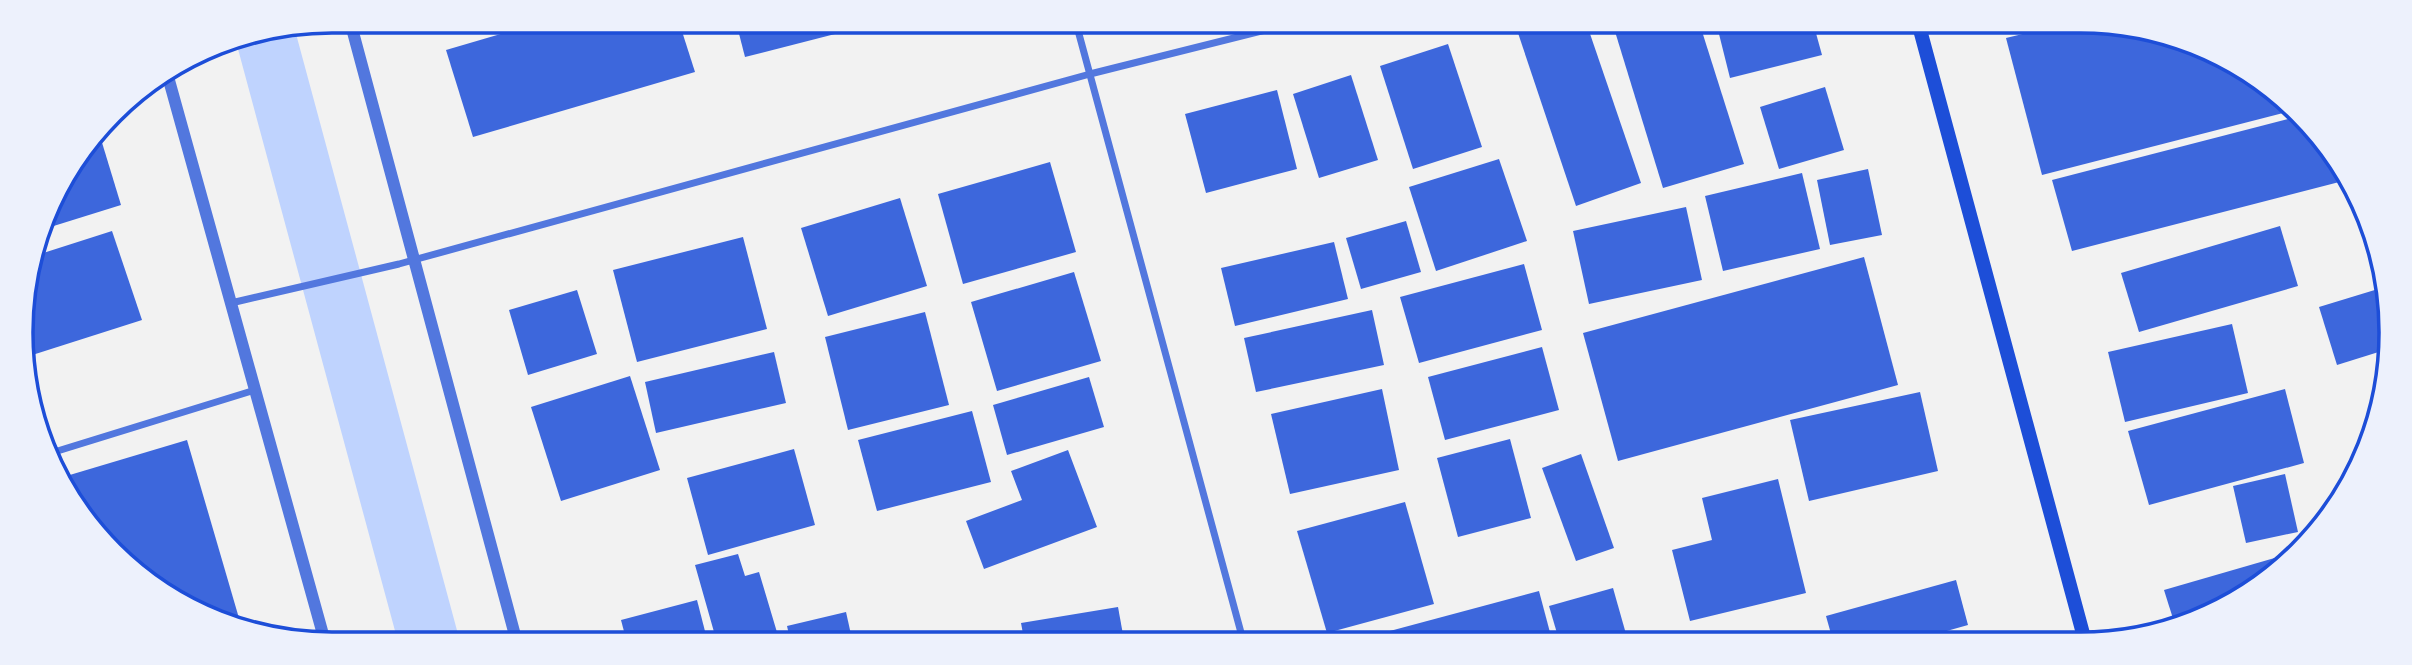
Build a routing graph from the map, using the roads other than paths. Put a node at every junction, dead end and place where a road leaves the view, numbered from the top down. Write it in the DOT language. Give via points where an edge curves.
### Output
graph roads {
  1 [pos="353,33"];
  2 [pos="1079,33"];
  3 [pos="1253,33"];
  4 [pos="1921,33"];
  5 [pos="1090,74"];
  6 [pos="169,82"];
  7 [pos="414,259"];
  8 [pos="231,303"];
  9 [pos="255,390"];
  10 [pos="58,451"];
  11 [pos="322,631"];
  12 [pos="514,632"];
  13 [pos="1241,632"];
  14 [pos="2083,632"];
  1 -- 7 [label="street"];
  2 -- 5 [label="street"];
  3 -- 5 [label="street"];
  4 -- 14 [label="main road"];
  5 -- 7 [label="street"];
  5 -- 13 [label="street"];
  6 -- 8 [label="street"];
  7 -- 8 [label="street"];
  7 -- 12 [label="street"];
  8 -- 9 [label="street"];
  9 -- 10 [label="street"];
  9 -- 11 [label="street"];
}
